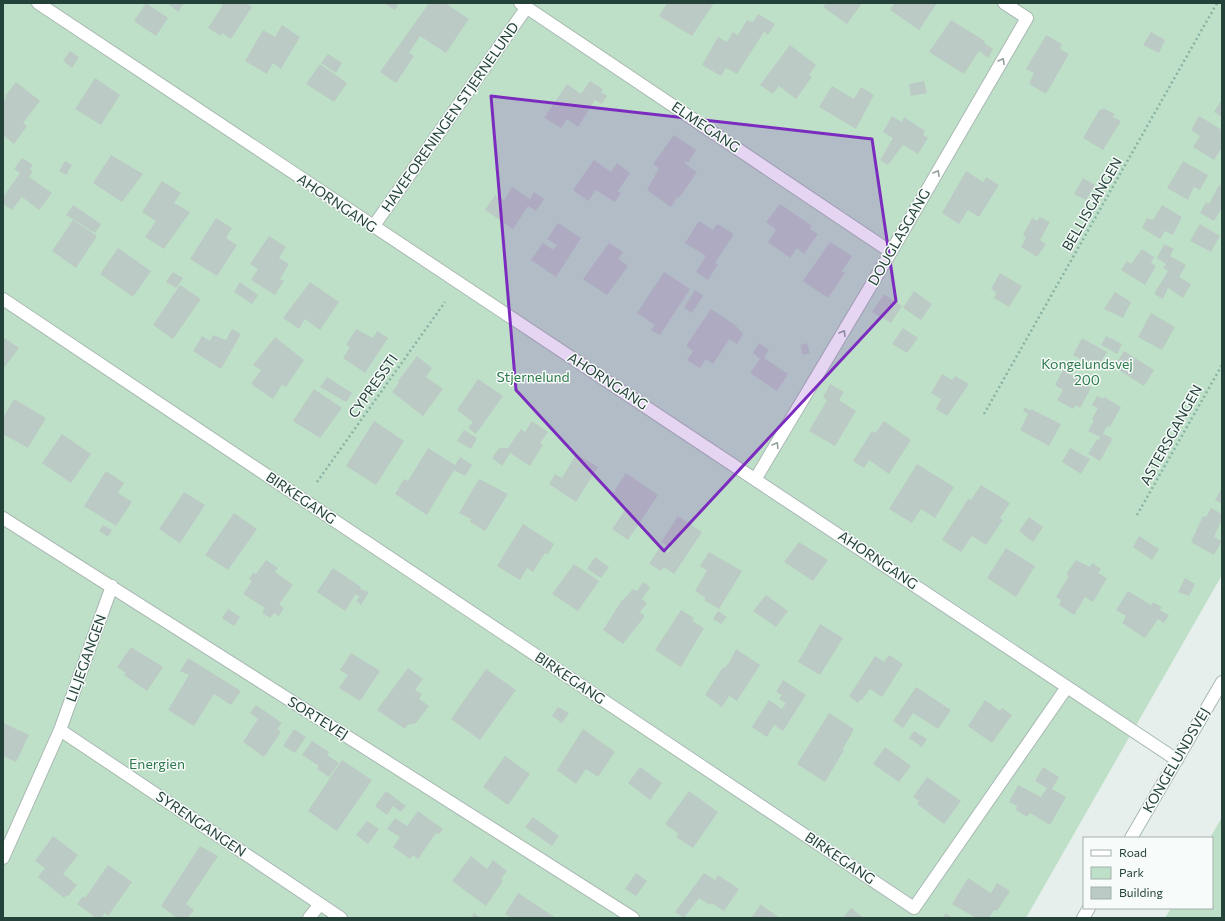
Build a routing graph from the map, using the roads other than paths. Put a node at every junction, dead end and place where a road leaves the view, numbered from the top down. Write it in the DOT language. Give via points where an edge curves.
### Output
graph roads {
  1 [pos="38,3"];
  2 [pos="1004,3"];
  3 [pos="523,5"];
  4 [pos="373,227"];
  5 [pos="891,252"];
  6 [pos="3,299"];
  7 [pos="756,478"];
  8 [pos="3,518"];
  9 [pos="112,586"];
  10 [pos="1222,682"];
  11 [pos="1067,687"];
  12 [pos="60,730"];
  13 [pos="1177,760"];
  14 [pos="1132,837"];
  15 [pos="3,858"];
  16 [pos="320,904"];
  17 [pos="1088,909"];
  18 [pos="310,918"];
  19 [pos="341,918"];
  20 [pos="633,918"];
  21 [pos="1084,918"];
  1 -- 4 [label="street, AHORNGANG"];
  5 -- 2 [label="street, DOUGLASGANG, one-way" via="1027,18"];
  3 -- 4 [label="street, HAVEFORENINGEN STJERNELUND"];
  3 -- 5 [label="street, ELMEGANG"];
  4 -- 7 [label="street, AHORNGANG"];
  7 -- 5 [label="street, DOUGLASGANG, one-way"];
  6 -- 11 [label="street, BIRKEGANG" via="914,908"];
  7 -- 11 [label="street, AHORNGANG"];
  8 -- 9 [label="street, SORTEVEJ"];
  9 -- 12 [label="street, LILJEGANGEN"];
  9 -- 20 [label="street, SORTEVEJ"];
  10 -- 13 [label="street, KONGELUNDSVEJ"];
  11 -- 13 [label="street, AHORNGANG"];
  12 -- 15 [label="street, LILJEGANGEN"];
  12 -- 16 [label="street, SYRENGANGEN"];
  13 -- 14 [label="street, KONGELUNDSVEJ"];
  16 -- 18 [label="street"];
  16 -- 19 [label="street, SYRENGANGEN"];
  17 -- 21 [label="street"];
}
